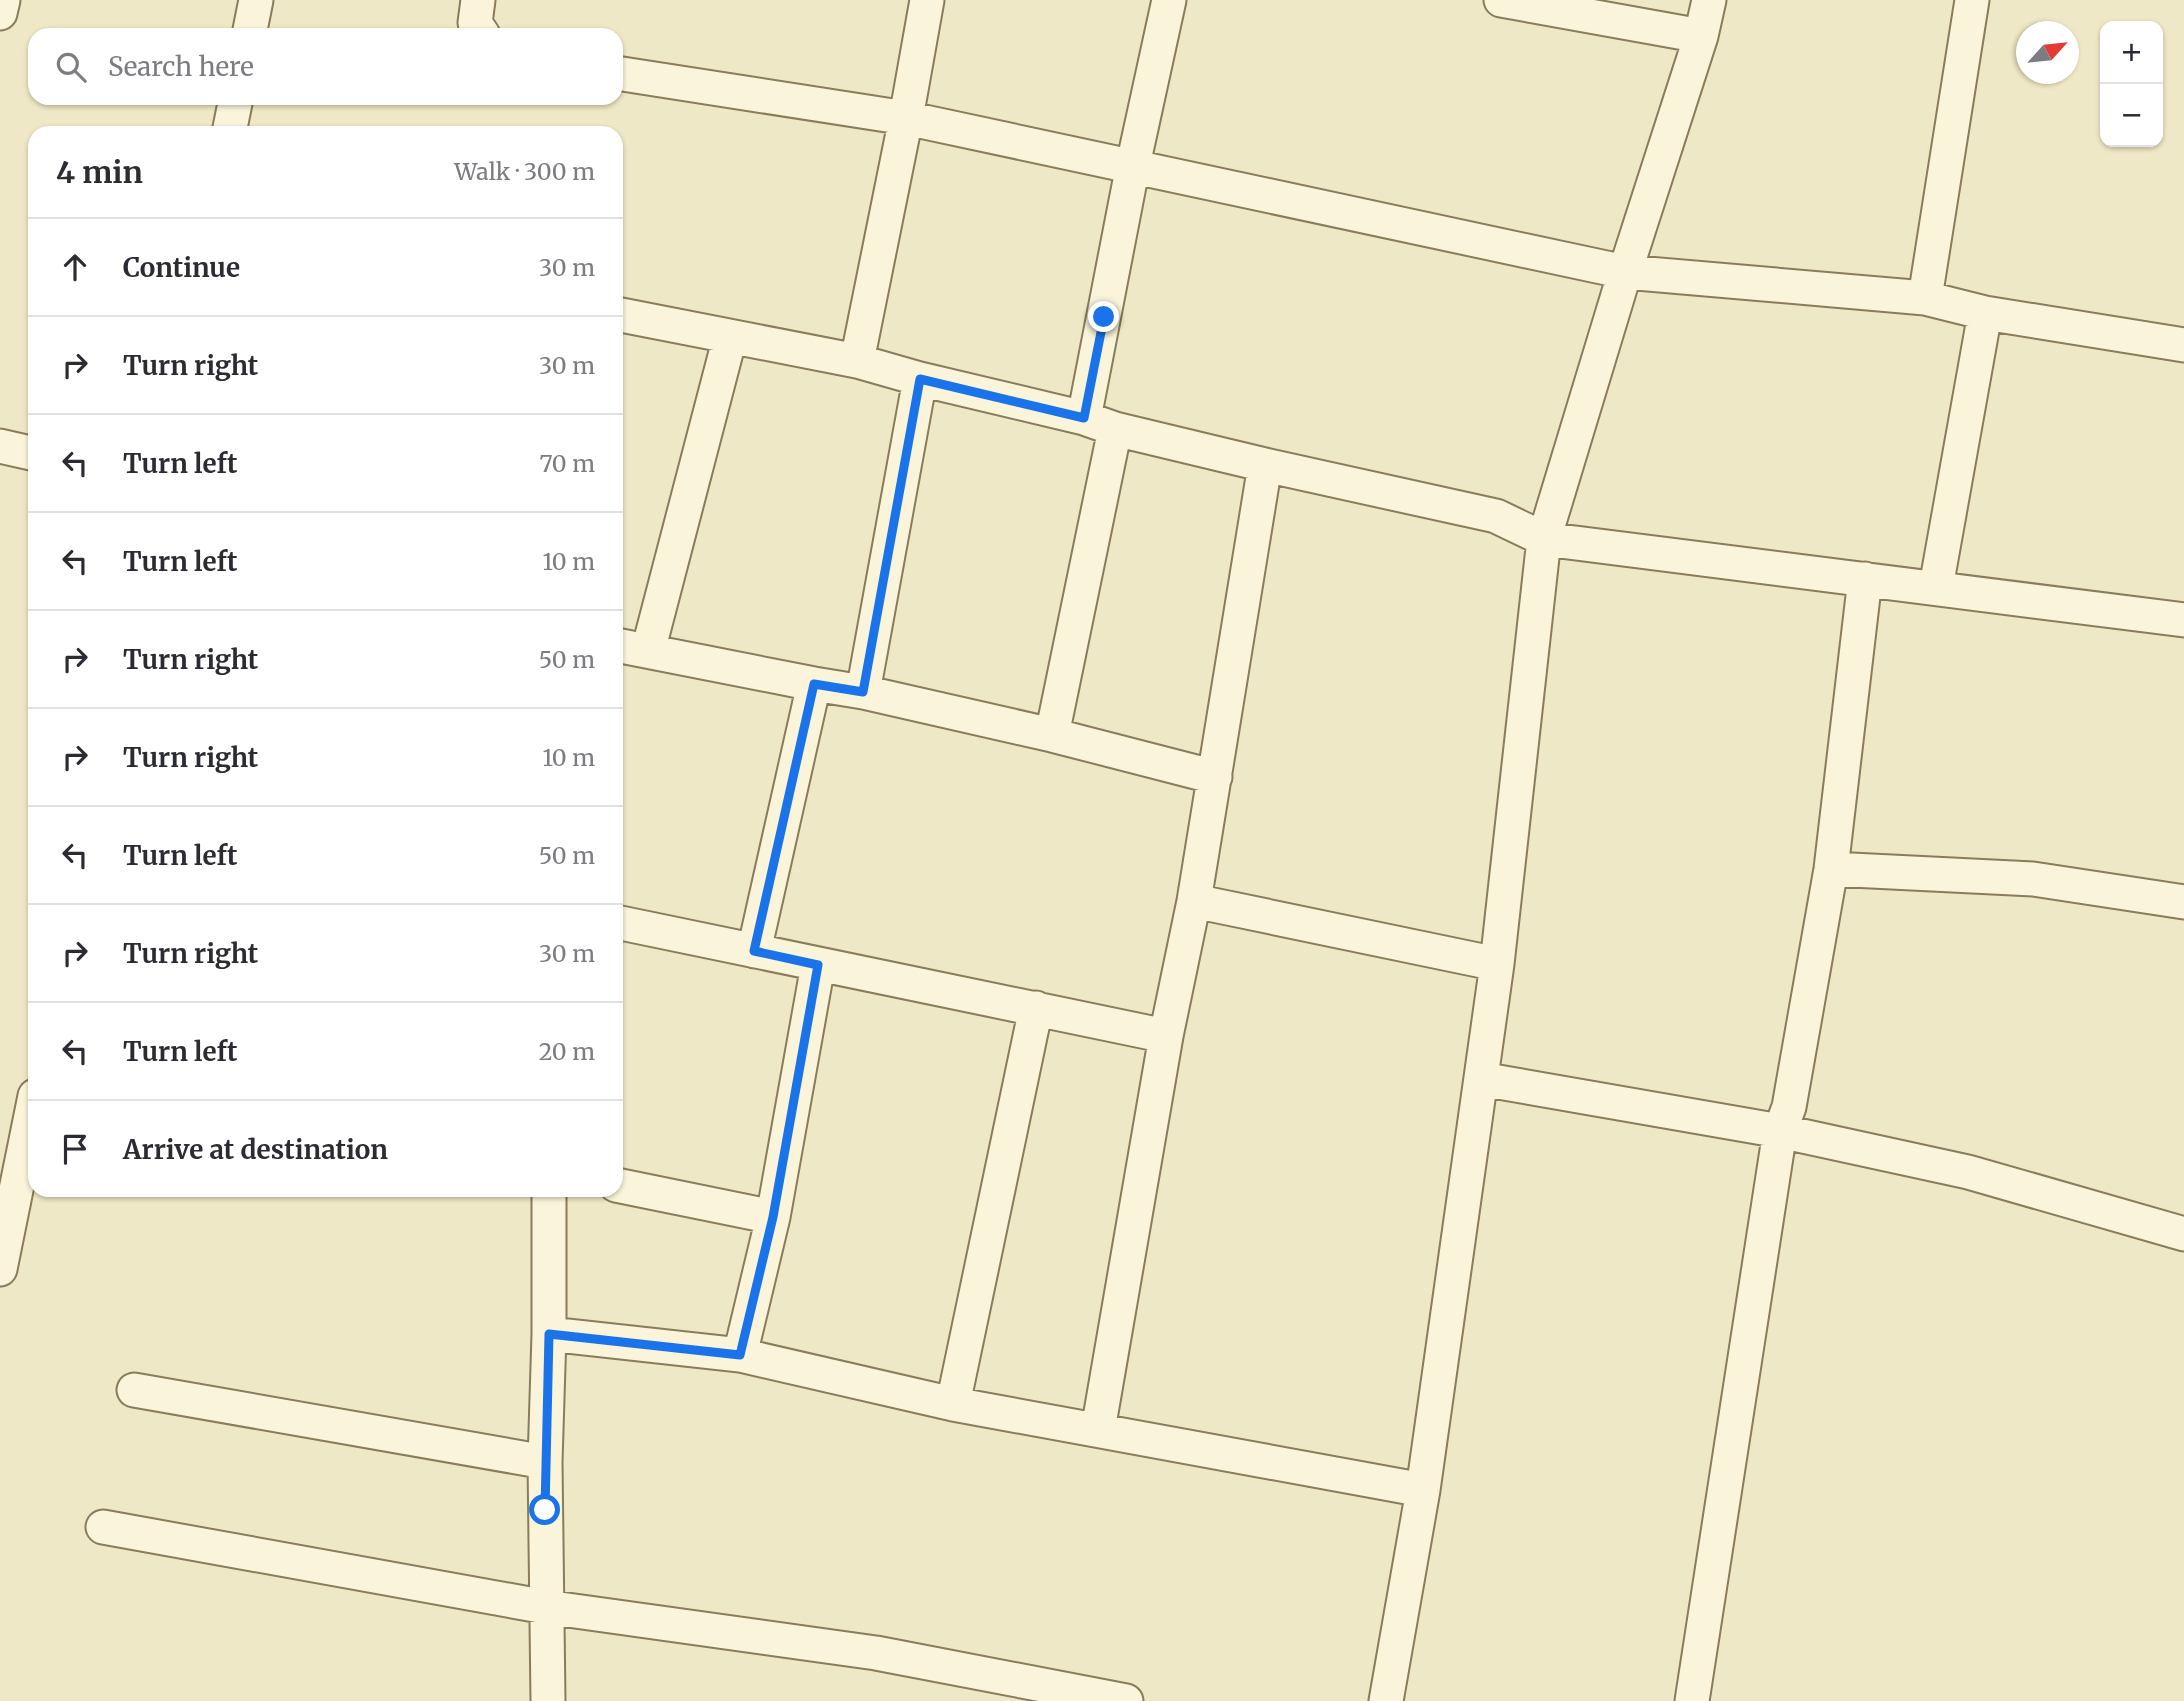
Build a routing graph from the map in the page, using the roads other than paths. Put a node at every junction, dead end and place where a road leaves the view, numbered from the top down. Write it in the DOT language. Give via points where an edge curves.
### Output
graph roads {
  1 [pos="3,0"];
  2 [pos="256,0"];
  3 [pos="478,0"];
  4 [pos="927,0"];
  5 [pos="1169,0"];
  6 [pos="1501,0"];
  7 [pos="1709,0"];
  8 [pos="1972,0"];
  9 [pos="0,13"];
  10 [pos="250,28"];
  11 [pos="478,28"];
  12 [pos="1701,36"];
  13 [pos="623,74"];
  14 [pos="235,105"];
  15 [pos="906,118"];
  16 [pos="230,126"];
  17 [pos="1133,165"];
  18 [pos="1625,272"];
  19 [pos="1925,298"];
  20 [pos="1985,313"];
  21 [pos="623,315"];
  22 [pos="730,337"];
  23 [pos="2184,345"];
  24 [pos="857,361"];
  25 [pos="920,379"];
  26 [pos="1099,423"];
  27 [pos="0,446"];
  28 [pos="28,452"];
  29 [pos="1265,465"];
  30 [pos="1544,540"];
  31 [pos="1865,579"];
  32 [pos="1936,587"];
  33 [pos="2184,620"];
  34 [pos="623,646"];
  35 [pos="648,651"];
  36 [pos="814,684"];
  37 [pos="863,692"];
  38 [pos="1052,735"];
  39 [pos="1215,776"];
  40 [pos="1832,870"];
  41 [pos="1194,901"];
  42 [pos="2184,902"];
  43 [pos="623,923"];
  44 [pos="754,951"];
  45 [pos="1497,964"];
  46 [pos="818,965"];
  47 [pos="1036,1008"];
  48 [pos="1166,1036"];
  49 [pos="1481,1079"];
  50 [pos="28,1130"];
  51 [pos="1780,1131"];
  52 [pos="623,1186"];
  53 [pos="549,1197"];
  54 [pos="773,1217"];
  55 [pos="2184,1234"];
  56 [pos="0,1264"];
  57 [pos="549,1334"];
  58 [pos="740,1355"];
  59 [pos="134,1390"];
  60 [pos="953,1404"];
  61 [pos="1098,1430"];
  62 [pos="545,1462"];
  63 [pos="1423,1490"];
  64 [pos="103,1527"];
  65 [pos="547,1607"];
  66 [pos="548,1701"];
  67 [pos="1126,1701"];
  68 [pos="1386,1701"];
  69 [pos="1692,1701"];
  1 -- 9 [label="street"];
  2 -- 10 [label="street"];
  3 -- 11 [label="street"];
  4 -- 15 [label="street"];
  5 -- 17 [label="street"];
  6 -- 12 [label="street"];
  7 -- 12 [label="street"];
  8 -- 19 [label="street"];
  12 -- 18 [label="street"];
  13 -- 15 [label="street"];
  14 -- 16 [label="street"];
  15 -- 17 [label="street"];
  15 -- 24 [label="street"];
  17 -- 18 [label="street"];
  17 -- 26 [label="street"];
  18 -- 19 [label="street"];
  18 -- 30 [label="street"];
  19 -- 20 [label="street"];
  20 -- 23 [label="street"];
  20 -- 32 [label="street"];
  21 -- 22 [label="street"];
  22 -- 24 [label="street"];
  22 -- 35 [label="street"];
  24 -- 25 [label="street"];
  25 -- 26 [label="street"];
  25 -- 37 [label="street"];
  26 -- 29 [label="street"];
  26 -- 38 [label="street"];
  27 -- 28 [label="street"];
  29 -- 30 [label="street" via="1496,516"];
  29 -- 39 [label="street"];
  30 -- 31 [label="street"];
  30 -- 45 [label="street"];
  31 -- 32 [label="street"];
  31 -- 40 [label="street"];
  32 -- 33 [label="street"];
  34 -- 35 [label="street"];
  35 -- 36 [label="street"];
  36 -- 37 [label="street"];
  36 -- 44 [label="street"];
  37 -- 38 [label="street"];
  38 -- 39 [label="street"];
  39 -- 41 [label="street"];
  40 -- 42 [label="street" via="2033,879"];
  40 -- 51 [label="street" via="1789,1107"];
  41 -- 45 [label="street"];
  41 -- 48 [label="street"];
  43 -- 44 [label="street"];
  44 -- 46 [label="street"];
  45 -- 49 [label="street"];
  46 -- 47 [label="street"];
  46 -- 54 [label="street"];
  47 -- 48 [label="street"];
  47 -- 60 [label="street"];
  48 -- 61 [label="street"];
  49 -- 51 [label="street"];
  49 -- 63 [label="street"];
  50 -- 56 [label="street"];
  51 -- 55 [label="street" via="1968,1172"];
  51 -- 69 [label="street"];
  52 -- 54 [label="street"];
  53 -- 57 [label="street"];
  54 -- 58 [label="street"];
  57 -- 58 [label="street"];
  57 -- 62 [label="street"];
  58 -- 60 [label="street"];
  59 -- 62 [label="street"];
  60 -- 61 [label="street"];
  61 -- 63 [label="street"];
  62 -- 65 [label="street"];
  63 -- 68 [label="street"];
  64 -- 65 [label="street"];
  65 -- 66 [label="street"];
  65 -- 67 [label="street" via="876,1653"];
}
